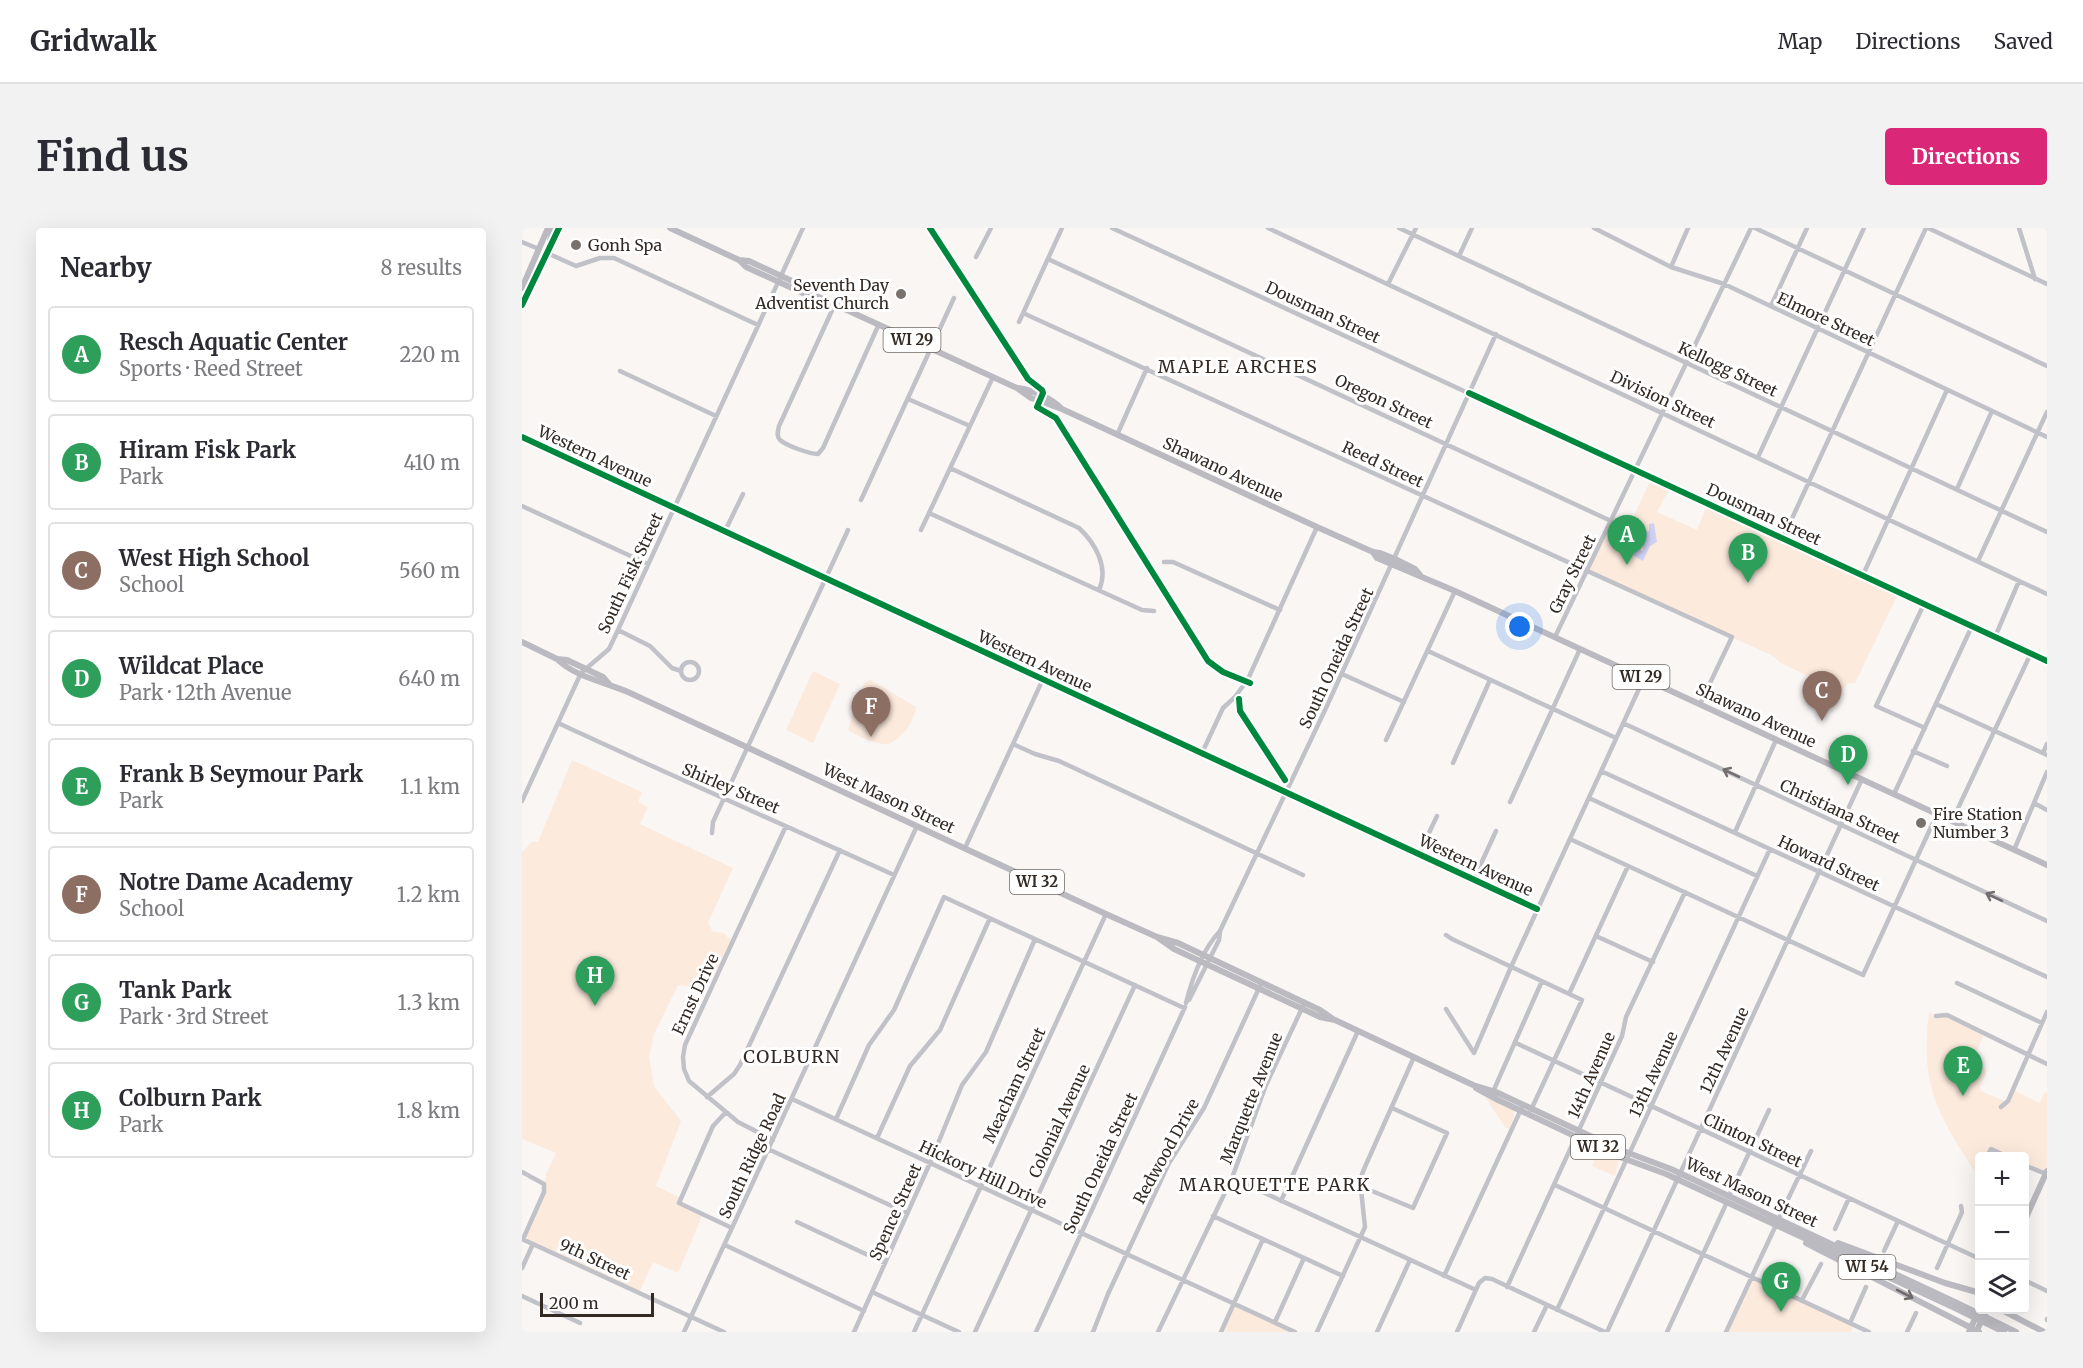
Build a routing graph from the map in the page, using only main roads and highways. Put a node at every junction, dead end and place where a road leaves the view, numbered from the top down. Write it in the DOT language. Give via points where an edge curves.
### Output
graph roads {
  1 [pos="548,228"];
  2 [pos="553,228"];
  3 [pos="559,228"];
  4 [pos="670,228"];
  5 [pos="547,253"];
  6 [pos="522,288"];
  7 [pos="522,305"];
  8 [pos="522,642"];
  9 [pos="2047,865"];
  10 [pos="2047,1172"];
  11 [pos="2029,1213"];
  12 [pos="1780,1223"];
  13 [pos="1945,1283"];
  14 [pos="1975,1292"];
  15 [pos="1975,1297"];
  16 [pos="1956,1306"];
  17 [pos="1978,1314"];
  18 [pos="1985,1314"];
  19 [pos="2010,1314"];
  20 [pos="1974,1331"];
  21 [pos="2004,1332"];
  22 [pos="2016,1332"];
  23 [pos="2044,1332"];
  1 -- 6 [label="main road"];
  2 -- 5 [label="main road"];
  3 -- 5 [label="main road"];
  4 -- 9 [label="main road, Shawano Avenue / WI 29" via="739,260 746,267 779,278 805,294 879,324 1031,398 1380,553"];
  5 -- 7 [label="main road"];
  8 -- 12 [label="main road, West Mason Street / WI 32" via="567,660 600,682 1157,937 1174,949 1303,1005 1320,1017 1335,1020 1628,1157"];
  10 -- 11 [label="main road"];
  12 -- 13 [label="main road, WI 32" via="1800,1227"];
  12 -- 16 [label="main road, West Mason Street / WI 54"];
  12 -- 20 [label="main road, WI 32, one-way" via="1788,1234"];
  13 -- 14 [label="main road"];
  13 -- 15 [label="main road, WI 32"];
  16 -- 21 [label="main road, West Mason Street / WI 54, bridge"];
  16 -- 22 [label="main road, West Mason Street / WI 54, bridge"];
  17 -- 20 [label="main road"];
  18 -- 20 [label="main road"];
  19 -- 23 [label="main road"];
}
